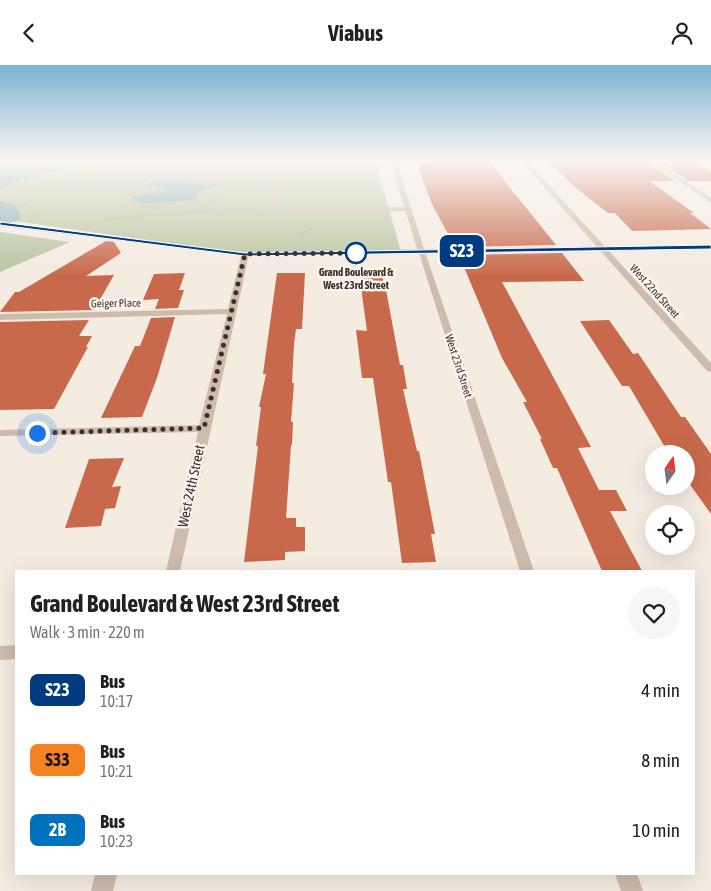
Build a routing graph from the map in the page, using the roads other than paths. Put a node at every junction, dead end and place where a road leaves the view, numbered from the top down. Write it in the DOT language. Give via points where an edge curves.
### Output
graph roads {
  1 [pos="276,199"];
  2 [pos="405,199"];
  3 [pos="557,199"];
  4 [pos="408,209"];
  5 [pos="0,224"];
  6 [pos="711,247"];
  7 [pos="602,249"];
  8 [pos="421,252"];
  9 [pos="245,254"];
  10 [pos="232,311"];
  11 [pos="0,317"];
  12 [pos="711,369"];
  13 [pos="204,428"];
  14 [pos="0,433"];
  15 [pos="173,570"];
  16 [pos="527,570"];
  17 [pos="15,652"];
  18 [pos="0,653"];
  19 [pos="106,875"];
  20 [pos="626,875"];
  21 [pos="102,891"];
  22 [pos="632,891"];
  1 -- 4 [label="street" via="274,205 288,211"];
  2 -- 4 [label="street, West 23rd Street"];
  3 -- 7 [label="street, West 22nd Street"];
  4 -- 8 [label="street, West 23rd Street"];
  5 -- 9 [label="street"];
  6 -- 7 [label="street"];
  7 -- 8 [label="street"];
  7 -- 12 [label="street, West 22nd Street"];
  8 -- 9 [label="street"];
  8 -- 16 [label="street, West 23rd Street"];
  9 -- 10 [label="street, West 24th Street"];
  10 -- 11 [label="street, Geiger Place"];
  10 -- 13 [label="street, West 24th Street"];
  13 -- 14 [label="street"];
  13 -- 15 [label="street, West 24th Street"];
  17 -- 18 [label="street"];
  19 -- 21 [label="street"];
  20 -- 22 [label="street"];
}
